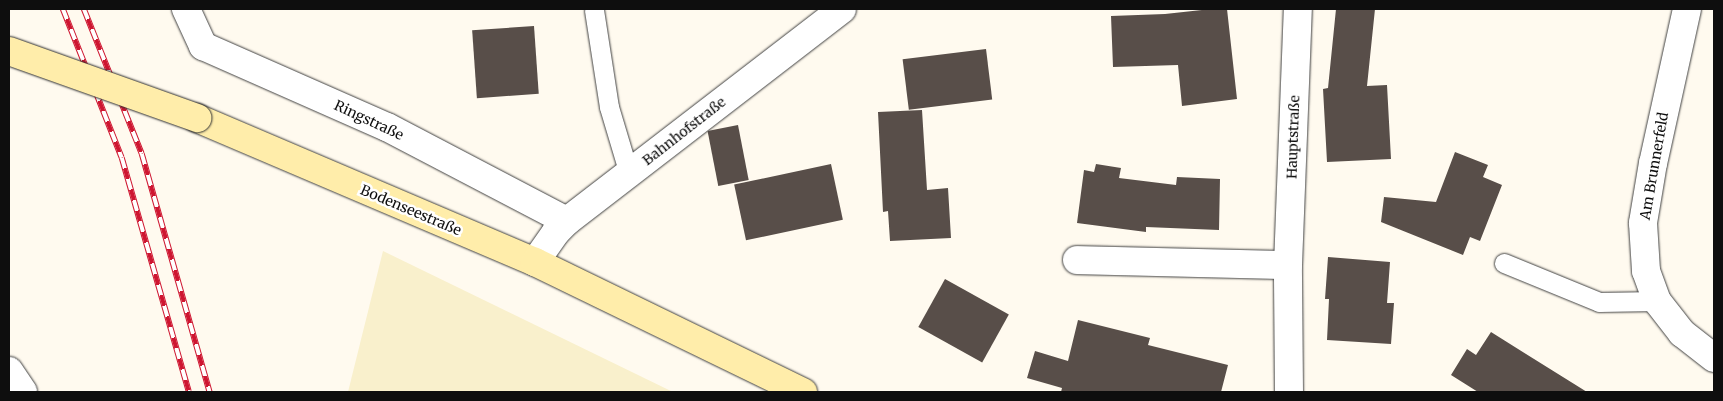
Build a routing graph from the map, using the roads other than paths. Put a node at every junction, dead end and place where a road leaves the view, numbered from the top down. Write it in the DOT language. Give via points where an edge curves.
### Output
graph roads {
  1 [pos="186,9"];
  2 [pos="842,9"];
  3 [pos="1298,9"];
  4 [pos="1687,9"];
  5 [pos="594,10"];
  6 [pos="9,51"];
  7 [pos="629,174"];
  8 [pos="567,221"];
  9 [pos="1076,260"];
  10 [pos="535,262"];
  11 [pos="1504,263"];
  12 [pos="1288,265"];
  13 [pos="1657,301"];
  14 [pos="1714,358"];
  15 [pos="9,370"];
  16 [pos="23,392"];
  17 [pos="804,392"];
  18 [pos="1289,392"];
  1 -- 8 [label="street, Ringstraße" via="203,46 387,127"];
  2 -- 7 [label="street, Bahnhofstraße"];
  3 -- 12 [label="street, Hauptstraße"];
  4 -- 13 [label="street, Am Brunnerfeld" via="1643,223 1646,271"];
  5 -- 7 [label="lane" via="609,107"];
  6 -- 10 [label="main road, Bodenseestraße, bridge" via="197,118"];
  7 -- 8 [label="street, Bahnhofstraße"];
  8 -- 10 [label="street, Bahnhofstraße"];
  9 -- 12 [label="street"];
  10 -- 17 [label="main road, Bodenseestraße"];
  11 -- 13 [label="lane" via="1599,302"];
  12 -- 18 [label="street, Hauptstraße"];
  13 -- 14 [label="street, Am Brunnerfeld" via="1682,333"];
  15 -- 16 [label="street"];
}
